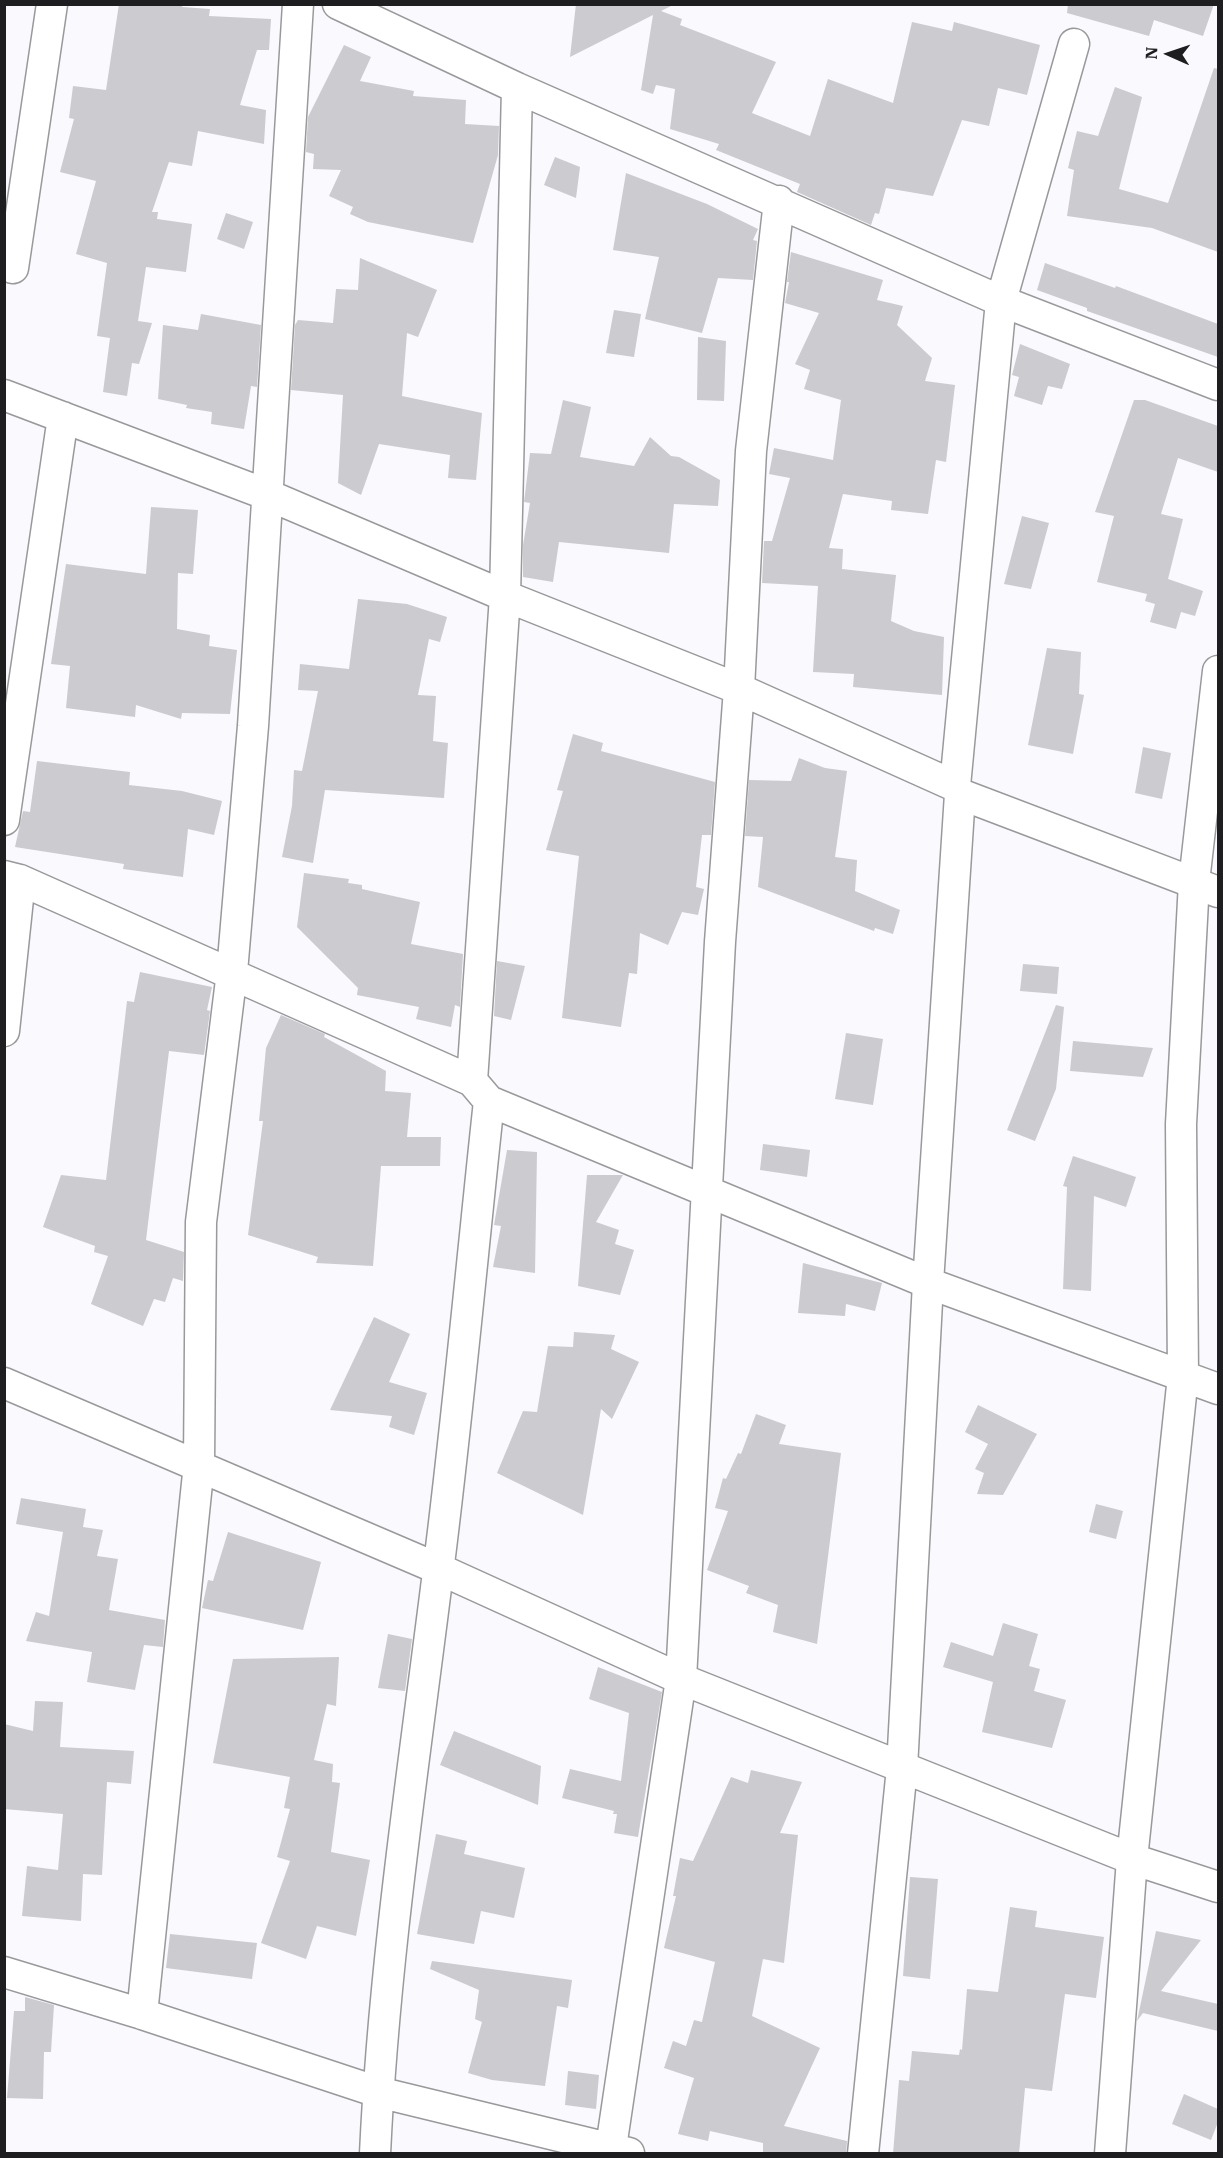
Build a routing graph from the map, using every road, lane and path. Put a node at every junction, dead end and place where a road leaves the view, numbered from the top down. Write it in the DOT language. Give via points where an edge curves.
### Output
graph roads {
  1 [pos="52,4"];
  2 [pos="298,4"];
  3 [pos="338,4"];
  4 [pos="1074,44"];
  5 [pos="517,88"];
  6 [pos="779,201"];
  7 [pos="13,268"];
  8 [pos="1001,301"];
  9 [pos="1218,385"];
  10 [pos="4,395"];
  11 [pos="63,417"];
  12 [pos="268,495"];
  13 [pos="505,596"];
  14 [pos="1218,671"];
  15 [pos="739,688"];
  16 [pos="957,790"];
  17 [pos="4,820"];
  18 [pos="12,878"];
  19 [pos="1206,887"];
  20 [pos="232,972"];
  21 [pos="4,1031"];
  22 [pos="480,1091"];
  23 [pos="707,1193"];
  24 [pos="928,1283"];
  25 [pos="1183,1376"];
  26 [pos="4,1383"];
  27 [pos="1218,1389"];
  28 [pos="199,1464"];
  29 [pos="439,1569"];
  30 [pos="681,1679"];
  31 [pos="902,1768"];
  32 [pos="1132,1858"];
  33 [pos="1218,1887"];
  34 [pos="4,1972"];
  35 [pos="142,2014"];
  36 [pos="378,2092"];
  37 [pos="617,2152"];
  38 [pos="375,2154"];
  39 [pos="863,2154"];
  40 [pos="1110,2154"];
  1 -- 7 [label="street"];
  2 -- 12 [label="street"];
  3 -- 5 [label="street"];
  4 -- 8 [label="street"];
  5 -- 6 [label="street"];
  5 -- 13 [label="street"];
  6 -- 8 [label="street"];
  6 -- 15 [label="street" via="751,451"];
  8 -- 9 [label="street"];
  8 -- 16 [label="street"];
  10 -- 11 [label="street"];
  11 -- 12 [label="street"];
  11 -- 17 [label="street"];
  12 -- 13 [label="street"];
  12 -- 20 [label="street"];
  13 -- 15 [label="street"];
  13 -- 22 [label="street"];
  14 -- 19 [label="street"];
  15 -- 16 [label="street"];
  15 -- 23 [label="street"];
  16 -- 19 [label="street"];
  16 -- 24 [label="street"];
  18 -- 20 [label="street"];
  18 -- 21 [label="street"];
  19 -- 25 [label="street" via="1181,1124"];
  20 -- 22 [label="street"];
  20 -- 28 [label="street" via="201,1222"];
  22 -- 23 [label="street"];
  22 -- 29 [label="street"];
  23 -- 24 [label="street"];
  23 -- 30 [label="street"];
  24 -- 25 [label="street"];
  24 -- 31 [label="street"];
  25 -- 27 [label="street"];
  25 -- 32 [label="street"];
  26 -- 28 [label="street"];
  28 -- 29 [label="street"];
  28 -- 35 [label="street"];
  29 -- 30 [label="street"];
  29 -- 36 [label="street" via="408,1800"];
  30 -- 31 [label="street"];
  30 -- 37 [label="street"];
  31 -- 32 [label="street"];
  31 -- 39 [label="street"];
  32 -- 33 [label="street"];
  32 -- 40 [label="street"];
  34 -- 35 [label="street"];
  35 -- 36 [label="street"];
  36 -- 37 [label="street"];
  36 -- 38 [label="street"];
}
